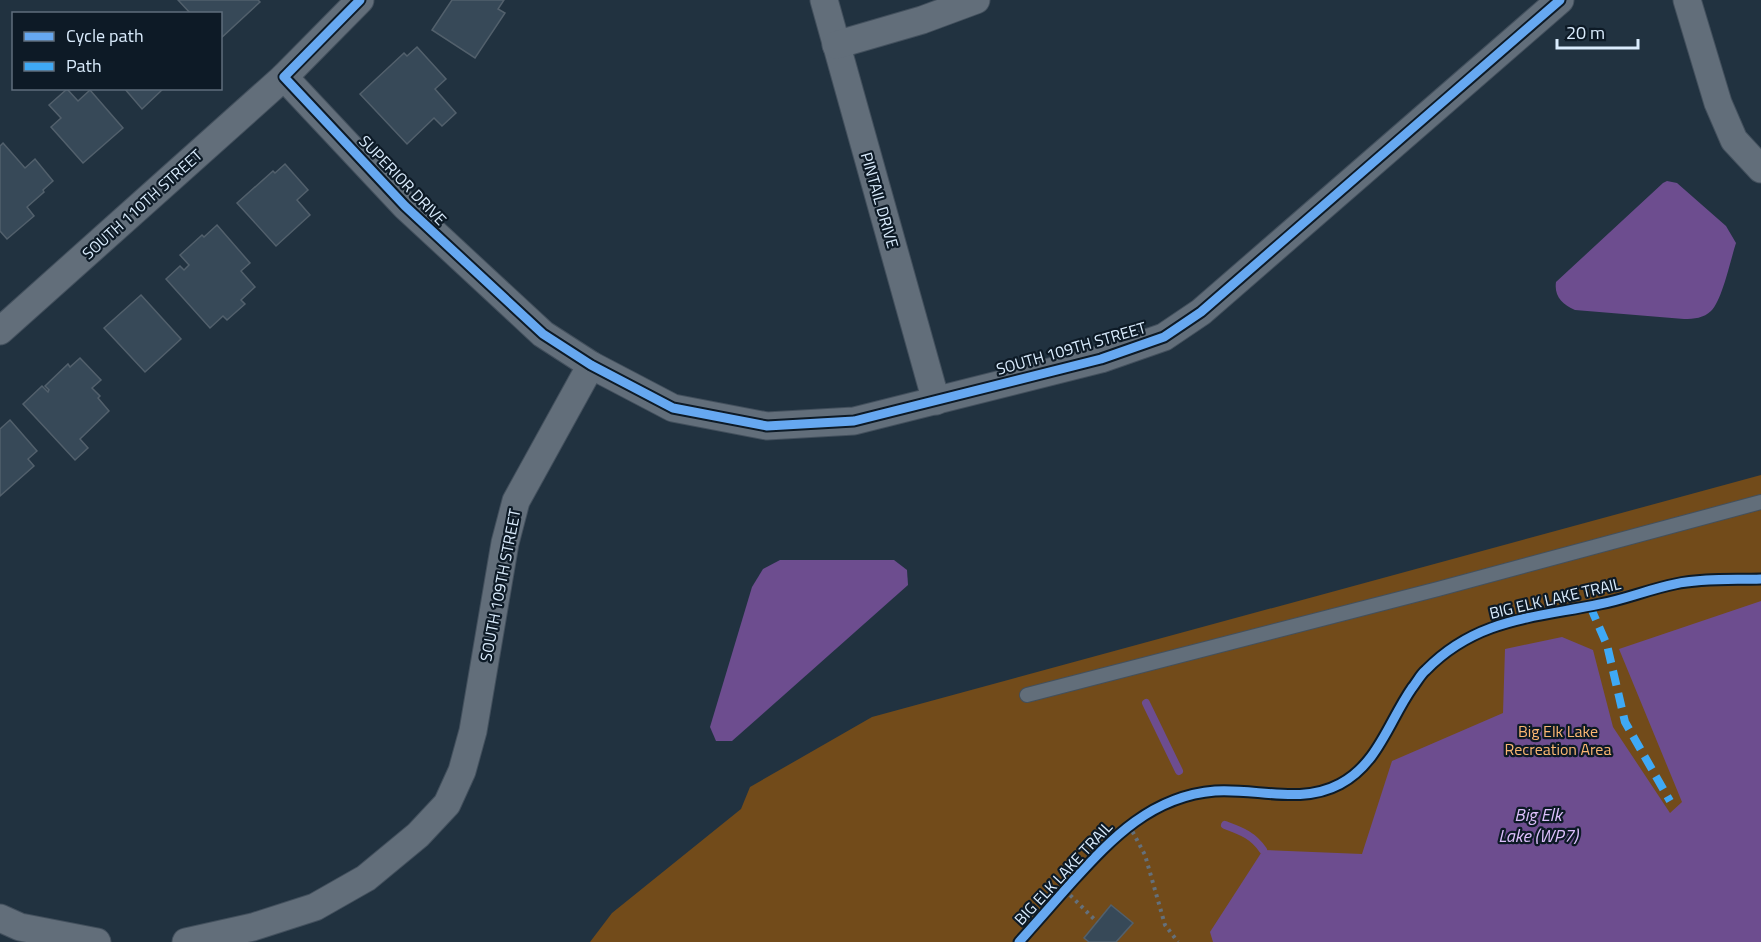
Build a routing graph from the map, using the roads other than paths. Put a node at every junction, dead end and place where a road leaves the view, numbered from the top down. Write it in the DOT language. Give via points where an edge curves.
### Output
graph roads {
  1 [pos="360,0"];
  2 [pos="824,0"];
  3 [pos="976,0"];
  4 [pos="1560,0"];
  5 [pos="1687,0"];
  6 [pos="836,45"];
  7 [pos="284,77"];
  8 [pos="1761,168"];
  9 [pos="0,331"];
  10 [pos="591,365"];
  11 [pos="936,401"];
  12 [pos="1761,502"];
  13 [pos="1027,695"];
  14 [pos="0,918"];
  15 [pos="97,942"];
  16 [pos="186,942"];
  1 -- 7 [label="street"];
  2 -- 6 [label="street, PINTAIL DRIVE"];
  3 -- 6 [label="street"];
  4 -- 11 [label="street, SOUTH 109TH STREET" via="1201,312 1164,337 1101,359"];
  5 -- 8 [label="street" via="1726,122 1734,140"];
  6 -- 11 [label="street, PINTAIL DRIVE"];
  7 -- 9 [label="street, SOUTH 110TH STREET"];
  7 -- 10 [label="street, SUPERIOR DRIVE" via="405,206 543,334"];
  10 -- 11 [label="street, SOUTH 109TH STREET" via="673,408 767,426 854,421"];
  10 -- 16 [label="street, SOUTH 109TH STREET" via="516,501 505,543 473,731 462,771 447,804 418,835 366,878 315,907 253,927"];
  12 -- 13 [label="lane"];
  14 -- 15 [label="street" via="20,927"];
}
